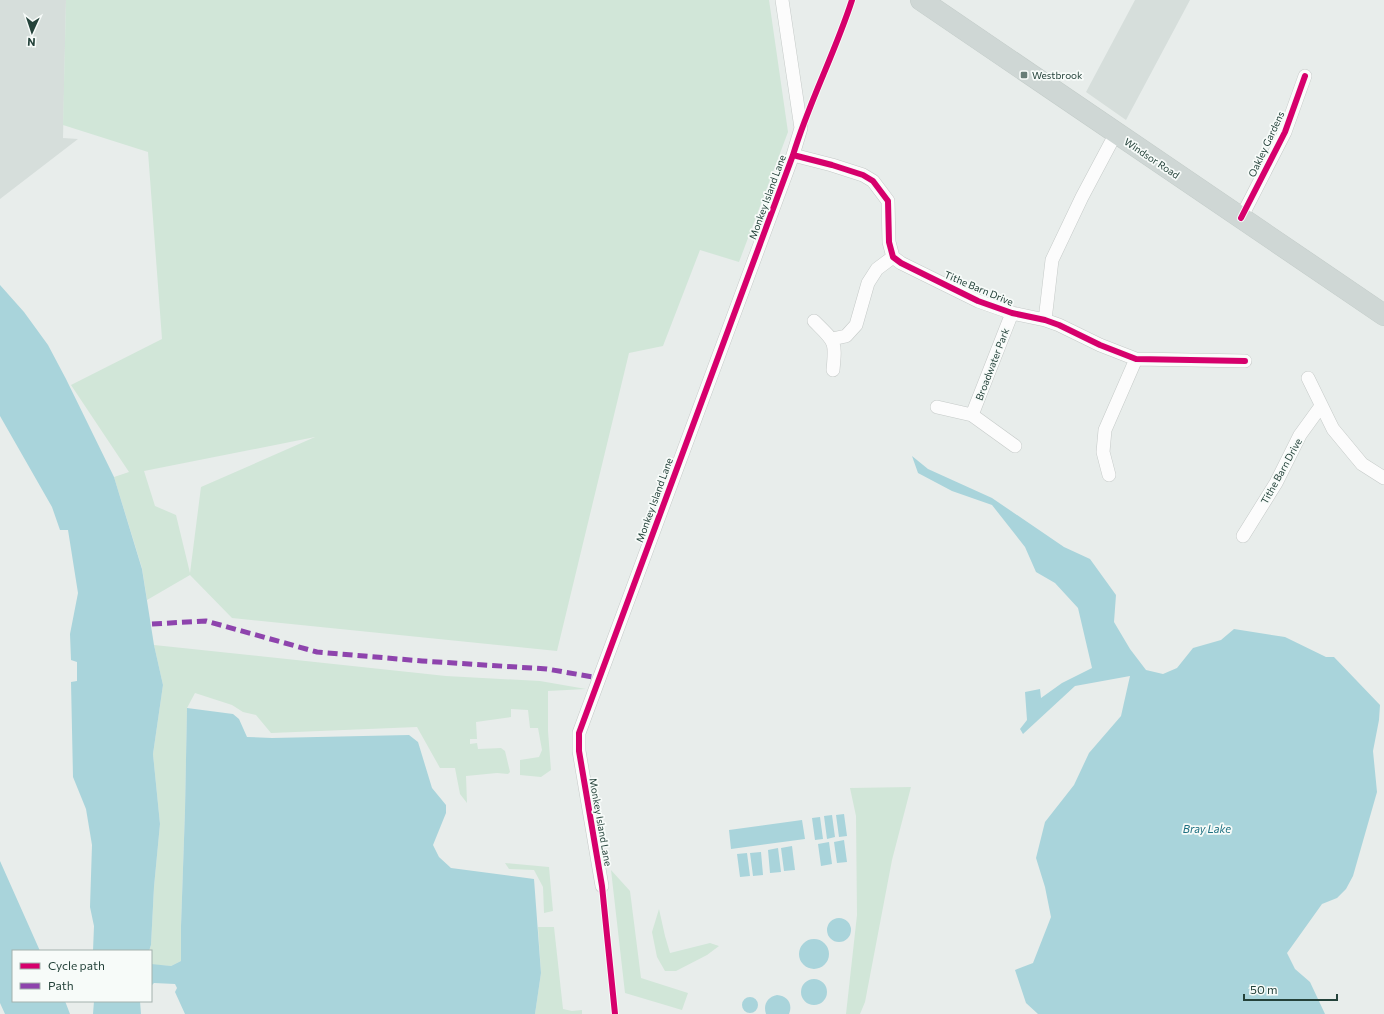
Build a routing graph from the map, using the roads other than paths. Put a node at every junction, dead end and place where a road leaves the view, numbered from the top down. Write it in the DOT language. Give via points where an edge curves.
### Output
graph roads {
  1 [pos="782,0"];
  2 [pos="921,0"];
  3 [pos="1305,76"];
  4 [pos="1116,133"];
  5 [pos="793,155"];
  6 [pos="1241,218"];
  7 [pos="893,257"];
  8 [pos="1382,308"];
  9 [pos="1012,313"];
  10 [pos="1045,320"];
  11 [pos="814,321"];
  12 [pos="832,339"];
  13 [pos="1136,358"];
  14 [pos="1244,361"];
  15 [pos="833,370"];
  16 [pos="1308,378"];
  17 [pos="1321,406"];
  18 [pos="937,407"];
  19 [pos="972,415"];
  20 [pos="1016,446"];
  21 [pos="1109,475"];
  22 [pos="1384,478"];
  23 [pos="1243,536"];
  24 [pos="602,886"];
  1 -- 5 [label="street, Monkey Island Lane" via="801,128"];
  2 -- 4 [label="main road, Windsor Road"];
  3 -- 6 [label="street, Oakley Gardens" via="1285,132"];
  4 -- 6 [label="main road, Windsor Road"];
  4 -- 10 [label="street" via="1052,260"];
  5 -- 7 [label="street" via="863,175 873,181 888,201 889,242"];
  5 -- 24 [label="street, Monkey Island Lane" via="579,733 579,751"];
  6 -- 8 [label="main road, Windsor Road"];
  7 -- 9 [label="street, Tithe Barn Drive" via="945,286"];
  7 -- 12 [label="street" via="877,269 868,283 856,325 846,336"];
  9 -- 10 [label="street, Tithe Barn Drive"];
  9 -- 19 [label="street, Broadwater Park"];
  10 -- 13 [label="street, Tithe Barn Drive"];
  11 -- 12 [label="street"];
  12 -- 15 [label="street" via="835,350"];
  13 -- 14 [label="street, Tithe Barn Drive"];
  13 -- 21 [label="street" via="1105,430 1103,452"];
  16 -- 17 [label="street"];
  17 -- 22 [label="street" via="1333,429 1362,464"];
  17 -- 23 [label="street, Tithe Barn Drive" via="1300,435 1276,483"];
  18 -- 19 [label="street"];
  19 -- 20 [label="street"];
}
